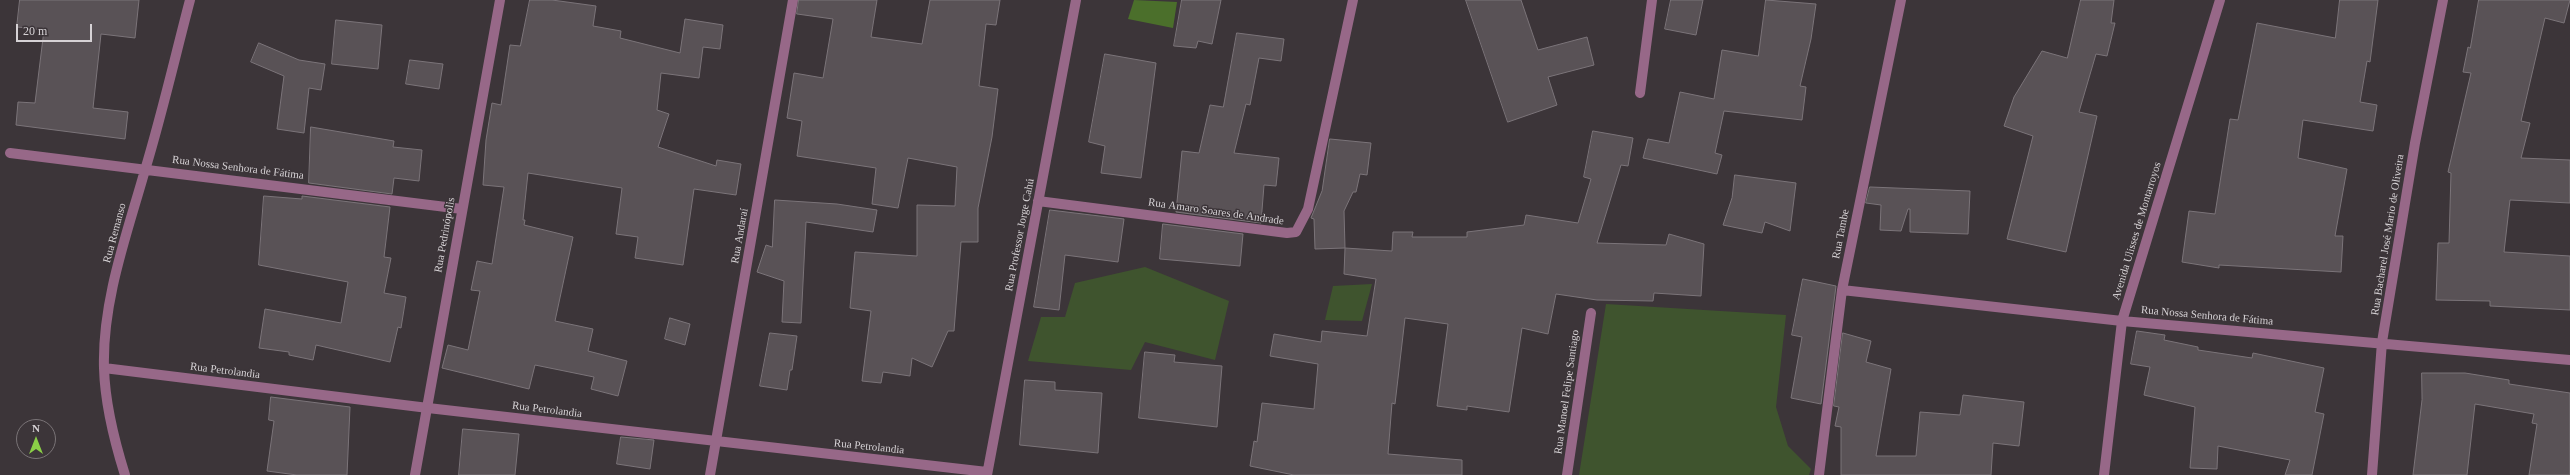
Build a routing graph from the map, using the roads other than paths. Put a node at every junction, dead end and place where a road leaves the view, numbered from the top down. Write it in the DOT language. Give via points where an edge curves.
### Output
graph roads {
  1 [pos="190,0"];
  2 [pos="500,0"];
  3 [pos="793,0"];
  4 [pos="1076,0"];
  5 [pos="1353,0"];
  6 [pos="1652,0"];
  7 [pos="1901,0"];
  8 [pos="2220,0"];
  9 [pos="2443,0"];
  10 [pos="1640,93"];
  11 [pos="10,153"];
  12 [pos="146,168"];
  13 [pos="1038,201"];
  14 [pos="462,209"];
  15 [pos="1842,290"];
  16 [pos="1591,313"];
  17 [pos="2122,321"];
  18 [pos="2382,342"];
  19 [pos="2570,360"];
  20 [pos="104,368"];
  21 [pos="428,408"];
  22 [pos="717,442"];
  23 [pos="987,473"];
  24 [pos="125,475"];
  25 [pos="415,475"];
  26 [pos="710,475"];
  27 [pos="1567,475"];
  28 [pos="1819,475"];
  29 [pos="2104,475"];
  30 [pos="2372,475"];
  1 -- 12 [label="street, Rua Remanso"];
  2 -- 14 [label="street, Rua Pedrinópolis"];
  3 -- 22 [label="street, Rua Andaraí"];
  4 -- 13 [label="street, Rua Professor Jorge Cahú"];
  5 -- 13 [label="street, Rua Amaro Soares de Andrade" via="1308,209 1296,232 1287,233"];
  6 -- 10 [label="street"];
  7 -- 15 [label="street, Rua Tambe"];
  8 -- 17 [label="street, Avenida Ulisses de Montarroyos"];
  9 -- 18 [label="street, Rua Bacharel José Mario de Oliveira" via="2415,143"];
  11 -- 12 [label="street, Rua Nossa Senhora de Fátima"];
  12 -- 14 [label="street, Rua Nossa Senhora de Fátima"];
  12 -- 20 [label="street, Rua Remanso" via="120,255 108,317"];
  13 -- 23 [label="street, Rua Professor Jorge Cahú"];
  14 -- 21 [label="street, Rua Pedrinópolis"];
  15 -- 17 [label="street, Rua Nossa Senhora de Fátima"];
  15 -- 28 [label="street, Rua Tambe"];
  16 -- 27 [label="street, Rua Manoel Felipe Santiago"];
  17 -- 18 [label="street, Rua Nossa Senhora de Fátima"];
  17 -- 29 [label="street, Avenida Ulisses de Montarroyos"];
  18 -- 19 [label="street, Rua Nossa Senhora de Fátima"];
  18 -- 30 [label="street, Rua Bacharel José Mario de Oliveira"];
  20 -- 21 [label="street, Rua Petrolandia"];
  20 -- 24 [label="street, Rua Remanso" via="112,433"];
  21 -- 22 [label="street, Rua Petrolandia"];
  21 -- 25 [label="street, Rua Pedrinópolis"];
  22 -- 23 [label="street, Rua Petrolandia"];
  22 -- 26 [label="street, Rua Andaraí"];
}
